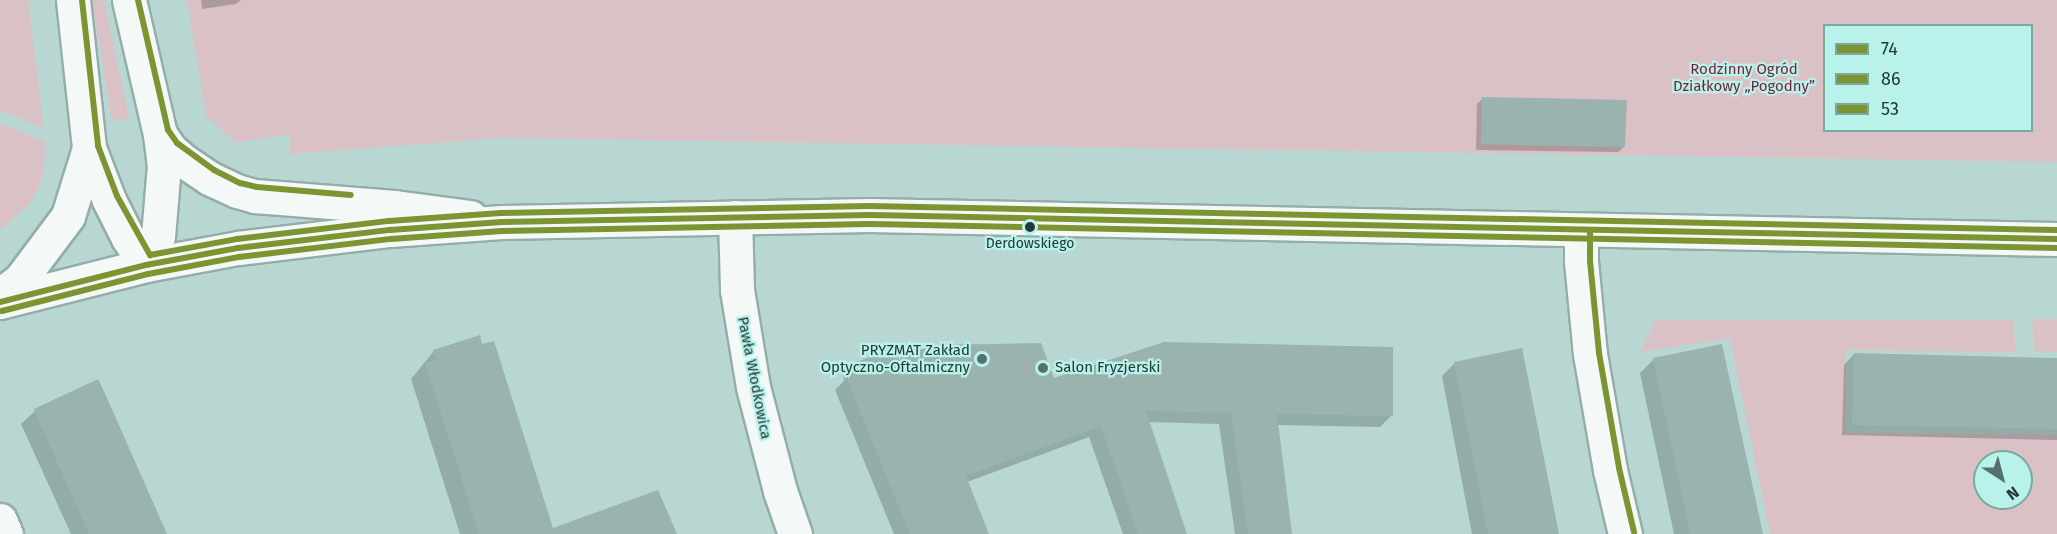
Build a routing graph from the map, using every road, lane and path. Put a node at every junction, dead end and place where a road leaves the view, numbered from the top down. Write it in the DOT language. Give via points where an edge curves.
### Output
graph roads {
  1 [pos="74,0"];
  2 [pos="129,0"];
  3 [pos="160,134"];
  4 [pos="89,148"];
  5 [pos="735,218"];
  6 [pos="502,222"];
  7 [pos="1581,232"];
  8 [pos="2057,239"];
  9 [pos="146,265"];
  10 [pos="0,296"];
  11 [pos="0,302"];
  12 [pos="0,520"];
  13 [pos="6,534"];
  14 [pos="795,534"];
  15 [pos="1625,534"];
  1 -- 4 [label="street"];
  2 -- 3 [label="street"];
  3 -- 6 [label="street" via="170,149 209,178 246,194 394,207"];
  3 -- 9 [label="street" via="164,165 162,203 158,236"];
  4 -- 9 [label="street" via="109,200"];
  4 -- 10 [label="street" via="68,216 20,280"];
  5 -- 6 [label="street"];
  5 -- 7 [label="street" via="869,215"];
  5 -- 14 [label="street, Pawła Włodkowica" via="737,290 753,387"];
  6 -- 9 [label="street" via="390,230 238,248"];
  7 -- 8 [label="street"];
  7 -- 15 [label="street" via="1590,354"];
  9 -- 11 [label="street"];
  12 -- 13 [label="street"];
}
